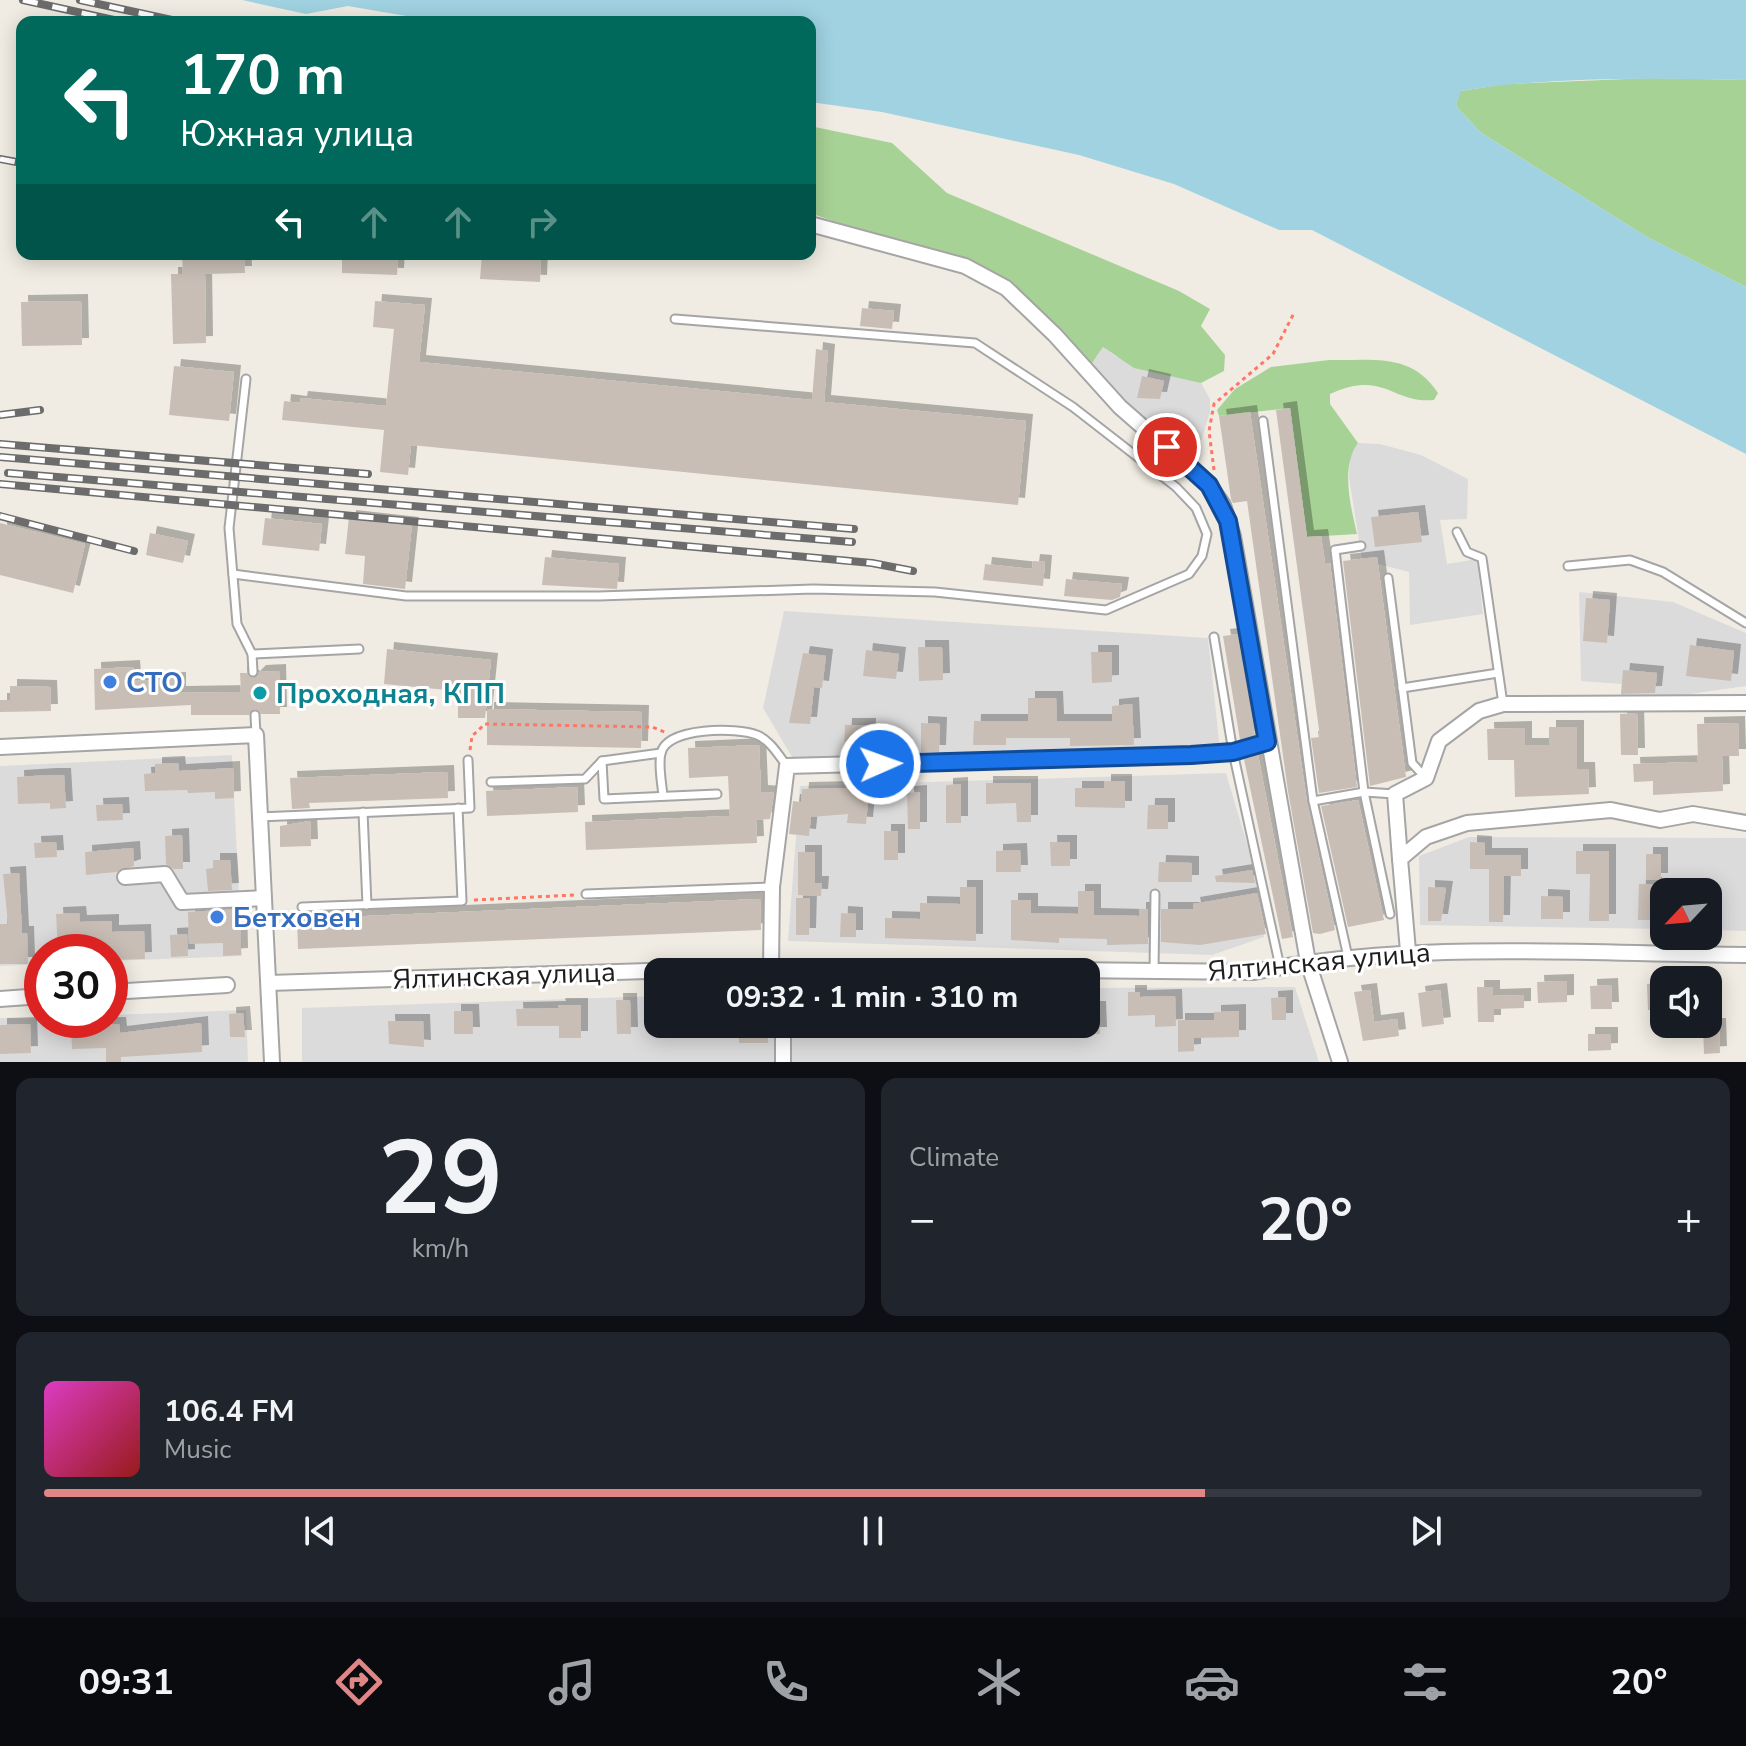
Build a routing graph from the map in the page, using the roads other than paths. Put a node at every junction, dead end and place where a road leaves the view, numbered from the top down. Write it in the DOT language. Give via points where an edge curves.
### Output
graph roads {
  1 [pos="816,226"];
  2 [pos="675,319"];
  3 [pos="246,379"];
  4 [pos="1263,421"];
  5 [pos="1457,532"];
  6 [pos="1361,546"];
  7 [pos="1568,566"];
  8 [pos="233,574"];
  9 [pos="1388,578"];
  10 [pos="1746,623"];
  11 [pos="1214,637"];
  12 [pos="359,649"];
  13 [pos="252,654"];
  14 [pos="253,672"];
  15 [pos="1498,673"];
  16 [pos="1402,688"];
  17 [pos="1746,703"];
  18 [pos="1503,704"];
  19 [pos="255,715"];
  20 [pos="256,735"];
  21 [pos="1267,742"];
  22 [pos="0,747"];
  23 [pos="1233,752"];
  24 [pos="661,753"];
  25 [pos="468,760"];
  26 [pos="602,761"];
  27 [pos="787,766"];
  28 [pos="1426,778"];
  29 [pos="491,782"];
  30 [pos="1364,792"];
  31 [pos="717,794"];
  32 [pos="1395,794"];
  33 [pos="663,796"];
  34 [pos="1313,801"];
  35 [pos="458,808"];
  36 [pos="363,812"];
  37 [pos="259,817"];
  38 [pos="1746,823"];
  39 [pos="1400,859"];
  40 [pos="125,877"];
  41 [pos="772,887"];
  42 [pos="586,894"];
  43 [pos="1155,894"];
  44 [pos="264,898"];
  45 [pos="367,905"];
  46 [pos="302,907"];
  47 [pos="1390,914"];
  48 [pos="1408,951"];
  49 [pos="1746,955"];
  50 [pos="1348,957"];
  51 [pos="778,958"];
  52 [pos="1308,962"];
  53 [pos="1280,967"];
  54 [pos="1100,971"];
  55 [pos="1154,971"];
  56 [pos="644,973"];
  57 [pos="269,983"];
  58 [pos="227,985"];
  59 [pos="128,991"];
  60 [pos="24,997"];
  61 [pos="0,999"];
  62 [pos="783,1038"];
  63 [pos="272,1062"];
  64 [pos="783,1062"];
  65 [pos="1340,1062"];
  1 -- 21 [label="street" via="965,266 1006,288 1120,407 1209,485 1223,505 1233,536"];
  2 -- 8 [label="lane" via="975,343 1073,407 1176,487 1196,508 1207,534 1202,556 1189,574 1106,610 935,592 828,589 406,596"];
  3 -- 8 [label="lane" via="229,528"];
  4 -- 34 [label="lane"];
  5 -- 15 [label="lane" via="1467,552 1482,558"];
  6 -- 30 [label="lane" via="1335,550"];
  7 -- 10 [label="lane" via="1630,560 1663,572"];
  8 -- 13 [label="lane" via="237,624"];
  9 -- 16 [label="lane"];
  11 -- 23 [label="lane"];
  12 -- 13 [label="lane"];
  13 -- 14 [label="lane"];
  15 -- 16 [label="lane"];
  15 -- 18 [label="lane"];
  16 -- 28 [label="lane" via="1412,763"];
  17 -- 18 [label="street"];
  18 -- 28 [label="street" via="1479,711 1439,741"];
  19 -- 20 [label="lane"];
  20 -- 22 [label="street"];
  20 -- 37 [label="street"];
  21 -- 23 [label="street"];
  21 -- 52 [label="street"];
  23 -- 27 [label="street"];
  23 -- 53 [label="lane"];
  24 -- 26 [label="lane"];
  24 -- 27 [label="lane" via="673,738 715,732 757,735"];
  24 -- 33 [label="lane"];
  25 -- 35 [label="lane" via="470,808"];
  26 -- 29 [label="lane" via="585,779"];
  26 -- 33 [label="lane" via="604,799"];
  27 -- 41 [label="street"];
  28 -- 32 [label="street"];
  30 -- 32 [label="lane"];
  30 -- 34 [label="lane"];
  30 -- 47 [label="lane"];
  31 -- 33 [label="lane"];
  32 -- 39 [label="street"];
  34 -- 50 [label="lane"];
  35 -- 36 [label="lane"];
  35 -- 45 [label="lane" via="462,901"];
  36 -- 37 [label="lane"];
  36 -- 45 [label="lane"];
  37 -- 44 [label="street"];
  38 -- 39 [label="street" via="1693,814 1660,820 1611,810 1467,823 1426,837"];
  39 -- 48 [label="street"];
  40 -- 44 [label="street" via="165,874 182,902"];
  41 -- 42 [label="lane"];
  41 -- 51 [label="street"];
  43 -- 55 [label="lane"];
  44 -- 57 [label="street"];
  45 -- 46 [label="lane"];
  48 -- 49 [label="street, Ялтинская улица"];
  48 -- 50 [label="street, Ялтинская улица"];
  50 -- 52 [label="street, Ялтинская улица"];
  52 -- 53 [label="street, Ялтинская улица"];
  52 -- 65 [label="street"];
  53 -- 55 [label="street, Ялтинская улица" via="1254,972"];
  54 -- 55 [label="street, Ялтинская улица"];
  56 -- 57 [label="street, Ялтинская улица"];
  57 -- 63 [label="street"];
  58 -- 59 [label="street"];
  60 -- 61 [label="street"];
  62 -- 64 [label="street"];
}
